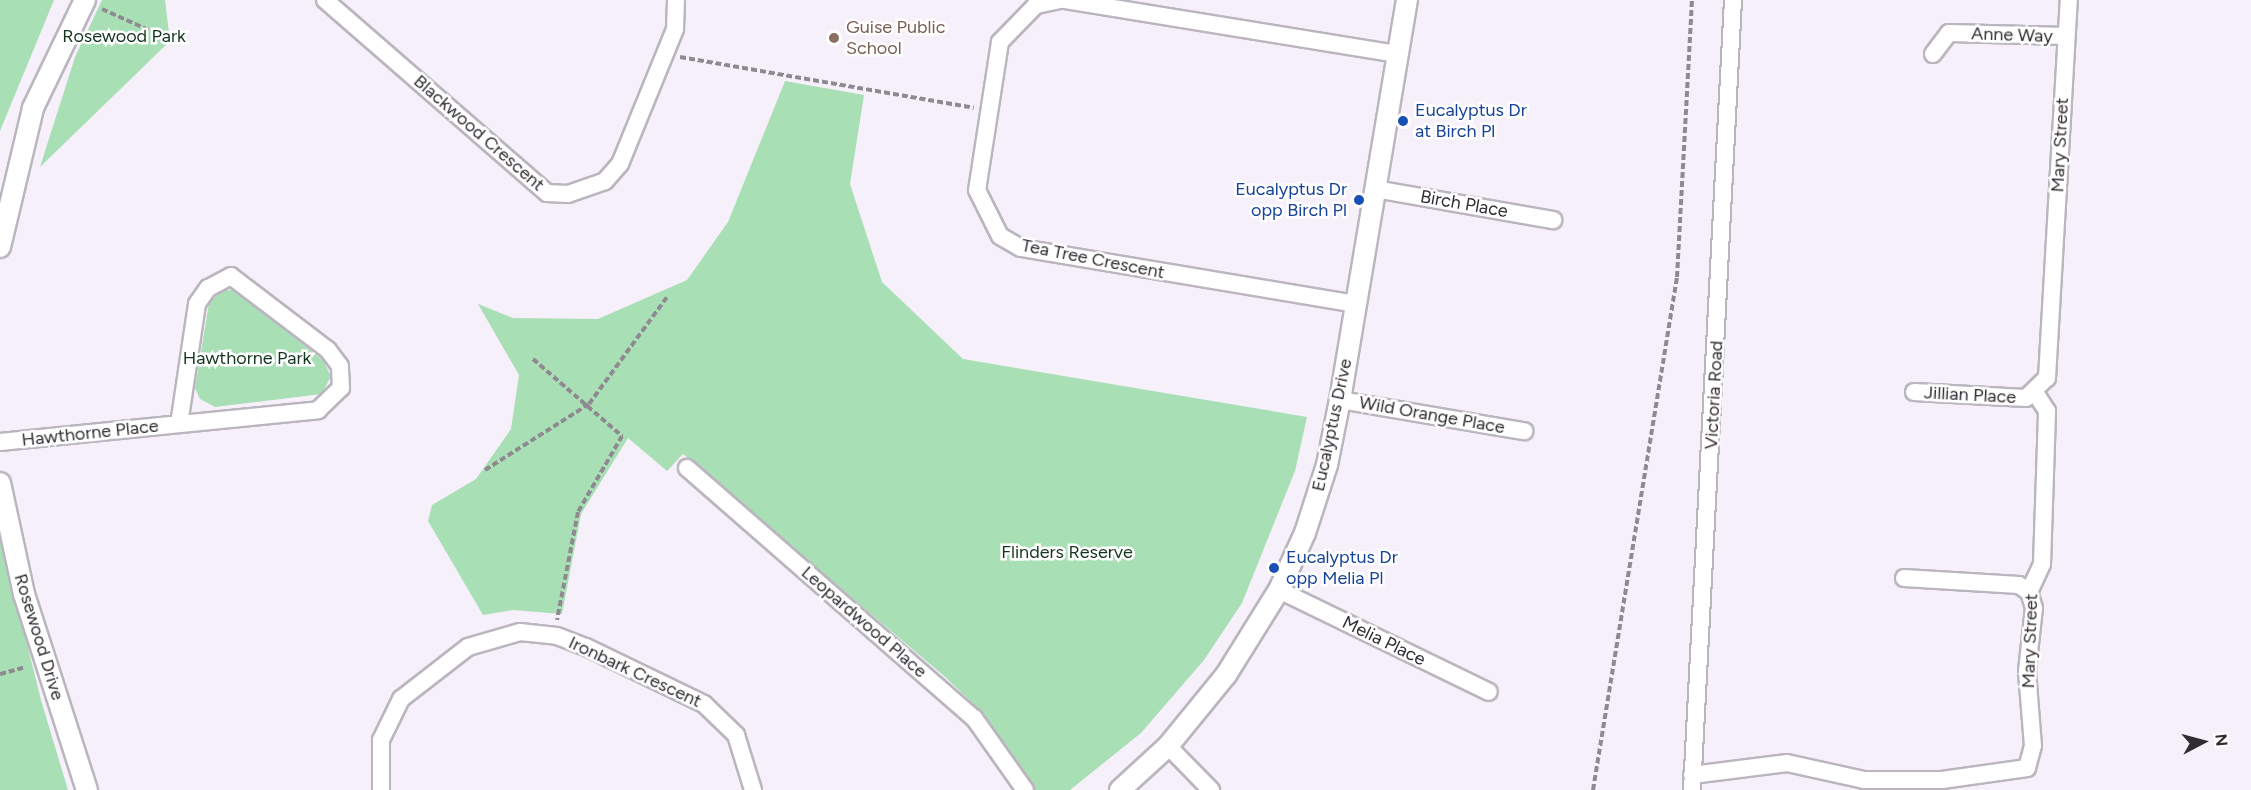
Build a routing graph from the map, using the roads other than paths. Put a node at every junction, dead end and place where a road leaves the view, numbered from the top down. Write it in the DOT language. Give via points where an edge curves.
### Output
graph roads {
  1 [pos="325,0"];
  2 [pos="676,0"];
  3 [pos="1062,0"];
  4 [pos="1407,0"];
  5 [pos="1733,0"];
  6 [pos="2068,0"];
  7 [pos="92,4"];
  8 [pos="2066,36"];
  9 [pos="1398,54"];
  10 [pos="1933,54"];
  11 [pos="1376,189"];
  12 [pos="3,214"];
  13 [pos="1554,220"];
  14 [pos="0,247"];
  15 [pos="1356,304"];
  16 [pos="1914,392"];
  17 [pos="2031,396"];
  18 [pos="1340,400"];
  19 [pos="179,424"];
  20 [pos="1524,431"];
  21 [pos="0,442"];
  22 [pos="687,468"];
  23 [pos="0,483"];
  24 [pos="1904,578"];
  25 [pos="1279,590"];
  26 [pos="2029,592"];
  27 [pos="1489,692"];
  28 [pos="1168,746"];
  29 [pos="1692,782"];
  30 [pos="87,790"];
  31 [pos="381,790"];
  32 [pos="753,790"];
  33 [pos="1024,790"];
  34 [pos="1119,790"];
  35 [pos="1211,790"];
  1 -- 2 [label="street, Blackwood Crescent" via="547,193 588,190 620,164 675,28"];
  3 -- 9 [label="street, Tea Tree Crescent"];
  3 -- 15 [label="street, Tea Tree Crescent" via="1036,5 1000,42 977,190 1000,236 1021,248"];
  4 -- 9 [label="street, Eucalyptus Drive"];
  5 -- 29 [label="street, Victoria Road"];
  6 -- 8 [label="street, Mary Street"];
  7 -- 12 [label="street" via="33,108"];
  8 -- 10 [label="street, Anne Way" via="1949,33"];
  8 -- 17 [label="street, Mary Street" via="2047,378"];
  9 -- 11 [label="street, Eucalyptus Drive"];
  11 -- 13 [label="street, Birch Place"];
  11 -- 15 [label="street, Eucalyptus Drive"];
  12 -- 14 [label="street"];
  15 -- 18 [label="street, Eucalyptus Drive"];
  16 -- 17 [label="street, Jillian Place"];
  17 -- 26 [label="street, Mary Street" via="2047,411 2042,564"];
  18 -- 20 [label="street, Wild Orange Place"];
  18 -- 25 [label="street, Eucalyptus Drive" via="1327,465"];
  19 -- 19 [label="street, Hawthorne Place" via="318,410 341,388 340,366 328,350 231,276 208,288 197,303"];
  19 -- 21 [label="street, Hawthorne Place"];
  22 -- 33 [label="street, Leopardwood Place" via="974,718"];
  23 -- 30 [label="street, Rosewood Drive" via="24,594"];
  24 -- 26 [label="street" via="2019,585"];
  25 -- 27 [label="street, Melia Place"];
  25 -- 28 [label="street, Eucalyptus Drive" via="1226,675"];
  26 -- 29 [label="street, Mary Street" via="2034,608 2027,670 2033,746 2027,768 1942,780 1864,780 1787,763"];
  28 -- 34 [label="street, Eucalyptus Drive"];
  28 -- 35 [label="street"];
  31 -- 32 [label="street, Ironbark Crescent" via="381,740 388,716 420,681 488,638 519,632 557,636 722,717 745,752"];
}
